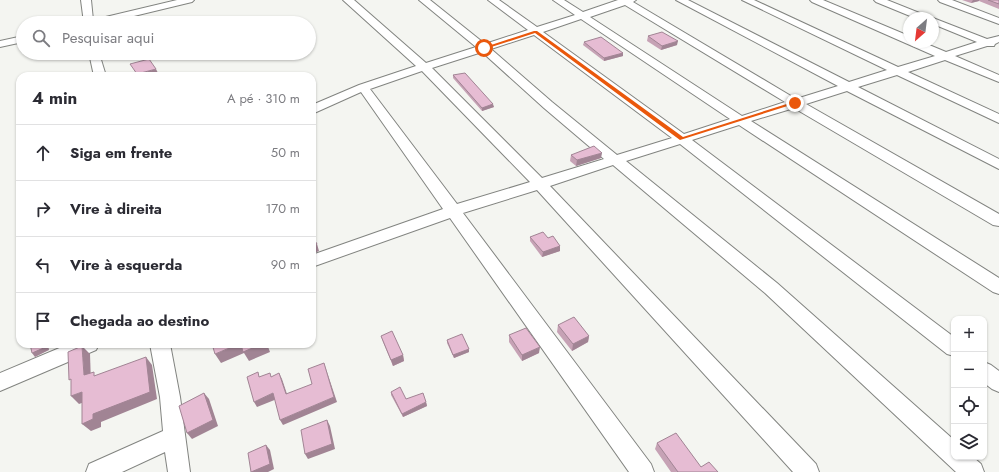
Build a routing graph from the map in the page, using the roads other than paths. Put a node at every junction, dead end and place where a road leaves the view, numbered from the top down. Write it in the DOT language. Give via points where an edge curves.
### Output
graph roads {
  1 [pos="86,0"];
  2 [pos="189,0"];
  3 [pos="348,0"];
  4 [pos="424,0"];
  5 [pos="493,0"];
  6 [pos="558,0"];
  7 [pos="682,0"];
  8 [pos="747,0"];
  9 [pos="815,0"];
  10 [pos="879,0"];
  11 [pos="943,0"];
  12 [pos="626,1"];
  13 [pos="909,12"];
  14 [pos="88,16"];
  15 [pos="122,16"];
  16 [pos="583,16"];
  17 [pos="999,21"];
  18 [pos="939,23"];
  19 [pos="535,32"];
  20 [pos="903,37"];
  21 [pos="16,41"];
  22 [pos="995,43"];
  23 [pos="0,44"];
  24 [pos="484,48"];
  25 [pos="927,48"];
  26 [pos="945,56"];
  27 [pos="96,60"];
  28 [pos="424,68"];
  29 [pos="897,71"];
  30 [pos="99,72"];
  31 [pos="999,79"];
  32 [pos="848,86"];
  33 [pos="363,87"];
  34 [pos="795,103"];
  35 [pos="316,108"];
  36 [pos="999,119"];
  37 [pos="740,120"];
  38 [pos="682,139"];
  39 [pos="616,160"];
  40 [pos="999,165"];
  41 [pos="540,184"];
  42 [pos="453,211"];
  43 [pos="999,221"];
  44 [pos="316,260"];
  45 [pos="999,287"];
  46 [pos="951,346"];
  47 [pos="80,348"];
  48 [pos="161,348"];
  49 [pos="987,373"];
  50 [pos="0,382"];
  51 [pos="999,383"];
  52 [pos="174,437"];
  53 [pos="951,452"];
  54 [pos="960,460"];
  55 [pos="97,472"];
  56 [pos="179,472"];
  57 [pos="643,472"];
  58 [pos="808,472"];
  59 [pos="973,472"];
  1 -- 14 [label="street"];
  2 -- 15 [label="street"];
  3 -- 28 [label="street"];
  4 -- 24 [label="street"];
  5 -- 19 [label="street"];
  6 -- 16 [label="street"];
  7 -- 32 [label="street"];
  8 -- 29 [label="street"];
  9 -- 20 [label="street"];
  10 -- 13 [label="street"];
  11 -- 17 [label="street"];
  12 -- 16 [label="street"];
  12 -- 34 [label="street"];
  16 -- 19 [label="street"];
  16 -- 37 [label="street"];
  18 -- 22 [label="street"];
  19 -- 24 [label="street"];
  19 -- 38 [label="street"];
  21 -- 23 [label="street"];
  22 -- 26 [label="street"];
  24 -- 28 [label="street"];
  24 -- 39 [label="street" via="548,105"];
  25 -- 26 [label="street"];
  26 -- 29 [label="street"];
  26 -- 31 [label="street"];
  27 -- 30 [label="street"];
  28 -- 33 [label="street"];
  28 -- 41 [label="street"];
  29 -- 32 [label="street"];
  29 -- 36 [label="street"];
  32 -- 34 [label="street"];
  32 -- 40 [label="street"];
  33 -- 35 [label="street"];
  33 -- 42 [label="street"];
  34 -- 37 [label="street"];
  34 -- 43 [label="street"];
  37 -- 38 [label="street"];
  37 -- 45 [label="street"];
  38 -- 39 [label="street"];
  38 -- 46 [label="street"];
  39 -- 41 [label="street"];
  39 -- 53 [label="street" via="771,288"];
  41 -- 42 [label="street"];
  41 -- 58 [label="street"];
  42 -- 44 [label="street"];
  42 -- 57 [label="street"];
  47 -- 50 [label="street"];
  48 -- 52 [label="street"];
  49 -- 51 [label="street"];
  52 -- 55 [label="street"];
  52 -- 56 [label="street"];
  54 -- 59 [label="street"];
}
